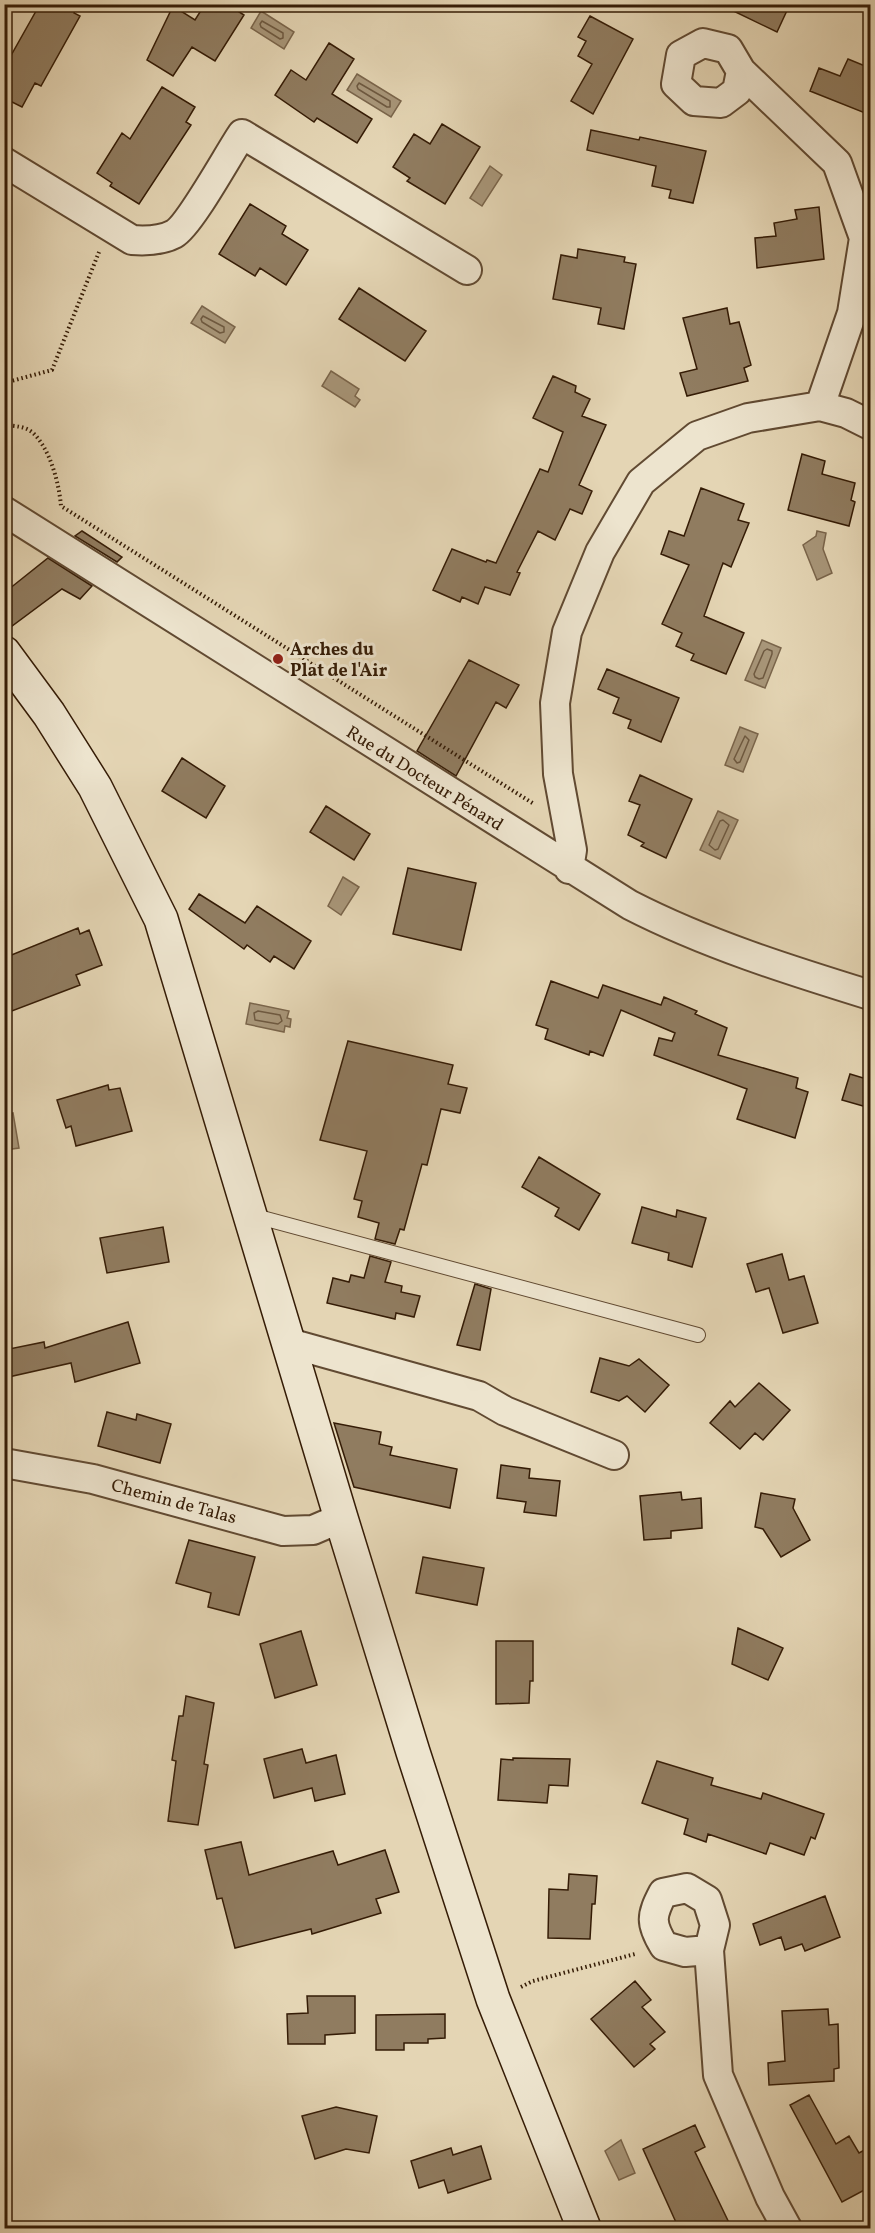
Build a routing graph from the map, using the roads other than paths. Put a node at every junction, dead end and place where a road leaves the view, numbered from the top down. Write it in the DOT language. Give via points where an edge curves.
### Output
graph roads {
  1 [pos="741,71"];
  2 [pos="4,162"];
  3 [pos="467,270"];
  4 [pos="820,406"];
  5 [pos="870,425"];
  6 [pos="4,511"];
  7 [pos="4,653"];
  8 [pos="569,869"];
  9 [pos="870,995"];
  10 [pos="250,1215"];
  11 [pos="698,1335"];
  12 [pos="289,1343"];
  13 [pos="614,1455"];
  14 [pos="4,1463"];
  15 [pos="341,1518"];
  16 [pos="709,1950"];
  17 [pos="585,2229"];
  18 [pos="786,2229"];
  1 -- 4 [label="street" via="837,163 864,238 852,313"];
  2 -- 3 [label="street" via="132,240 152,241 174,234 187,221 242,134"];
  4 -- 5 [label="street"];
  4 -- 8 [label="street" via="748,418 697,436 641,482 600,552 567,632 555,703 558,774 572,850"];
  6 -- 8 [label="street, Rue du Docteur Pénard"];
  7 -- 10 [label="main road" via="96,787 161,919"];
  8 -- 9 [label="street, Rue du Docteur Pénard" via="674,927"];
  10 -- 11 [label="lane"];
  10 -- 12 [label="main road"];
  12 -- 13 [label="street" via="478,1396 505,1411"];
  12 -- 15 [label="main road"];
  14 -- 15 [label="street, Chemin de Talas" via="93,1479 283,1531 313,1530"];
  15 -- 17 [label="main road" via="493,1999"];
  16 -- 16 [label="street" via="715,1925 707,1900 687,1888 663,1893 653,1912 655,1932 664,1946 685,1952"];
  16 -- 18 [label="street" via="718,2075"];
}
